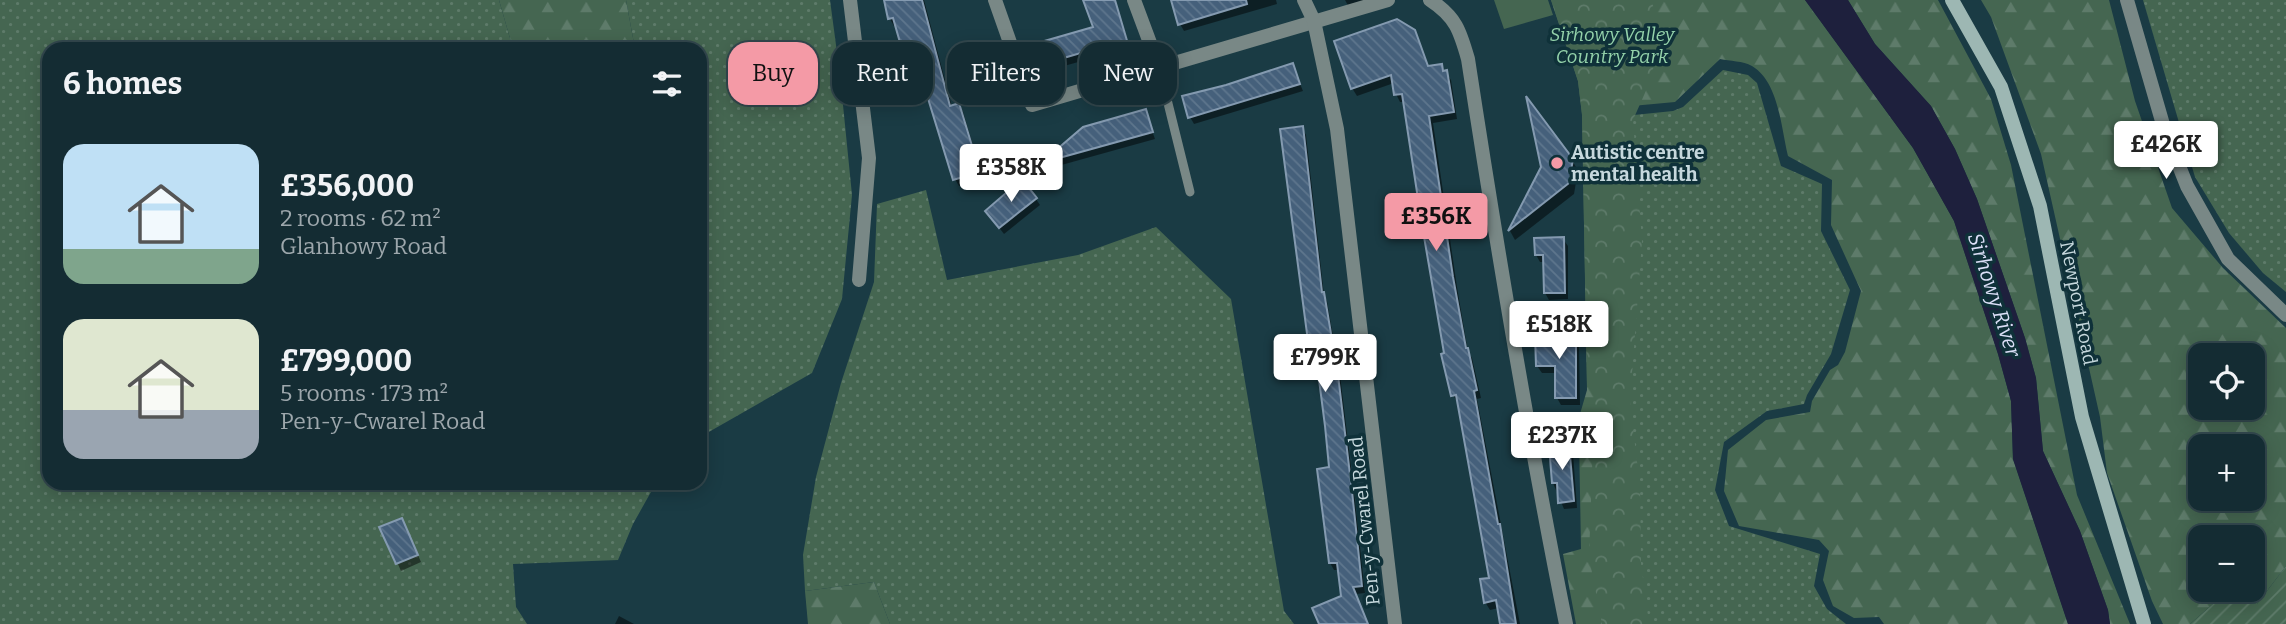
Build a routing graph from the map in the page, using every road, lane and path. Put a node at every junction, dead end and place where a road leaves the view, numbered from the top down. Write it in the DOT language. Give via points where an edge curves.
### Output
graph roads {
  1 [pos="850,0"];
  2 [pos="995,0"];
  3 [pos="1134,0"];
  4 [pos="1304,0"];
  5 [pos="1388,0"];
  6 [pos="1430,0"];
  7 [pos="1952,0"];
  8 [pos="2127,0"];
  9 [pos="1314,21"];
  10 [pos="1149,42"];
  11 [pos="1177,61"];
  12 [pos="1079,91"];
  13 [pos="1168,105"];
  14 [pos="1190,192"];
  15 [pos="859,280"];
  16 [pos="2286,315"];
  17 [pos="1395,624"];
  18 [pos="1566,624"];
  19 [pos="2144,624"];
  1 -- 15 [label="street" via="869,158"];
  2 -- 12 [label="street" via="1032,105"];
  3 -- 10 [label="street"];
  4 -- 9 [label="street, Pen-y-Cwarel Road"];
  5 -- 9 [label="street"];
  6 -- 18 [label="street" via="1443,8 1460,30 1468,59 1506,306"];
  7 -- 19 [label="main road, Newport Road" via="2001,87 2040,206 2082,417"];
  8 -- 16 [label="street" via="2164,128 2188,186 2228,259"];
  9 -- 11 [label="street"];
  9 -- 17 [label="street, Pen-y-Cwarel Road" via="1337,130"];
  13 -- 14 [label="lane"];
}
